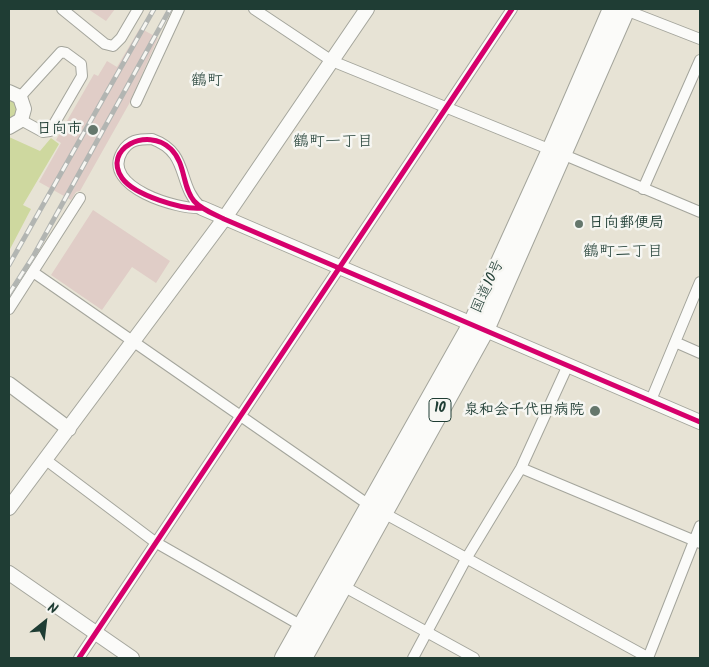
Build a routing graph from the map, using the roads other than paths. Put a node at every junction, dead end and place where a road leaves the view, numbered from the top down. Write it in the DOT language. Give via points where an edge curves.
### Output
graph roads {
  1 [pos="62,9"];
  2 [pos="138,9"];
  3 [pos="179,9"];
  4 [pos="254,9"];
  5 [pos="367,9"];
  6 [pos="512,9"];
  7 [pos="622,9"];
  8 [pos="267,12"];
  9 [pos="700,39"];
  10 [pos="700,60"];
  11 [pos="332,61"];
  12 [pos="14,95"];
  13 [pos="136,102"];
  14 [pos="446,108"];
  15 [pos="15,124"];
  16 [pos="556,152"];
  17 [pos="643,188"];
  18 [pos="80,198"];
  19 [pos="202,208"];
  20 [pos="700,212"];
  21 [pos="224,219"];
  22 [pos="341,268"];
  23 [pos="33,272"];
  24 [pos="700,282"];
  25 [pos="9,309"];
  26 [pos="478,327"];
  27 [pos="132,342"];
  28 [pos="675,342"];
  29 [pos="700,353"];
  30 [pos="568,365"];
  31 [pos="9,384"];
  32 [pos="651,400"];
  33 [pos="240,415"];
  34 [pos="700,422"];
  35 [pos="69,428"];
  36 [pos="46,460"];
  37 [pos="522,468"];
  38 [pos="9,508"];
  39 [pos="376,509"];
  40 [pos="700,526"];
  41 [pos="155,542"];
  42 [pos="697,542"];
  43 [pos="466,559"];
  44 [pos="9,574"];
  45 [pos="343,586"];
  46 [pos="302,626"];
  47 [pos="427,633"];
  48 [pos="96,634"];
  49 [pos="79,658"];
  50 [pos="132,658"];
  51 [pos="284,658"];
  52 [pos="303,658"];
  53 [pos="413,658"];
  54 [pos="474,658"];
  55 [pos="648,658"];
  1 -- 2 [label="street" via="105,44 113,46"];
  3 -- 13 [label="street"];
  4 -- 8 [label="street"];
  5 -- 11 [label="street"];
  6 -- 14 [label="street"];
  7 -- 9 [label="street"];
  7 -- 16 [label="highway, 国道10号 / 10"];
  8 -- 11 [label="street"];
  10 -- 17 [label="street"];
  11 -- 14 [label="street"];
  11 -- 21 [label="street"];
  12 -- 15 [label="street" via="24,109"];
  12 -- 15 [label="street" via="61,52 81,64 82,76 54,127 43,132"];
  14 -- 16 [label="street"];
  14 -- 22 [label="street"];
  16 -- 17 [label="street"];
  16 -- 26 [label="highway, 国道10号 / 10"];
  17 -- 20 [label="street"];
  18 -- 23 [label="street"];
  19 -- 19 [label="street" via="179,207 124,181 118,166 126,146 134,140 152,139 171,149 181,166 188,191"];
  19 -- 21 [label="street"];
  21 -- 22 [label="street"];
  21 -- 27 [label="street"];
  22 -- 26 [label="street"];
  22 -- 33 [label="street"];
  23 -- 25 [label="street"];
  23 -- 27 [label="street"];
  24 -- 28 [label="street"];
  26 -- 30 [label="street"];
  26 -- 39 [label="highway, 国道10号 / 10"];
  27 -- 33 [label="street"];
  27 -- 35 [label="street"];
  28 -- 29 [label="street"];
  28 -- 32 [label="street"];
  30 -- 32 [label="street"];
  30 -- 37 [label="street"];
  31 -- 35 [label="street"];
  32 -- 34 [label="street"];
  33 -- 39 [label="street"];
  33 -- 41 [label="street"];
  35 -- 36 [label="street"];
  36 -- 38 [label="street"];
  36 -- 41 [label="street"];
  37 -- 42 [label="street"];
  37 -- 43 [label="street"];
  39 -- 43 [label="street"];
  39 -- 45 [label="highway, 国道10号 / 10"];
  39 -- 46 [label="highway, 国道10号 / 10"];
  40 -- 42 [label="street"];
  41 -- 46 [label="street"];
  41 -- 48 [label="street"];
  42 -- 55 [label="street"];
  43 -- 47 [label="street"];
  43 -- 55 [label="street"];
  44 -- 48 [label="street"];
  45 -- 47 [label="street"];
  45 -- 52 [label="highway, 国道10号 / 10"];
  46 -- 51 [label="highway, 国道10号 / 10"];
  47 -- 53 [label="street"];
  47 -- 54 [label="street"];
  48 -- 49 [label="street"];
  48 -- 50 [label="street"];
}
